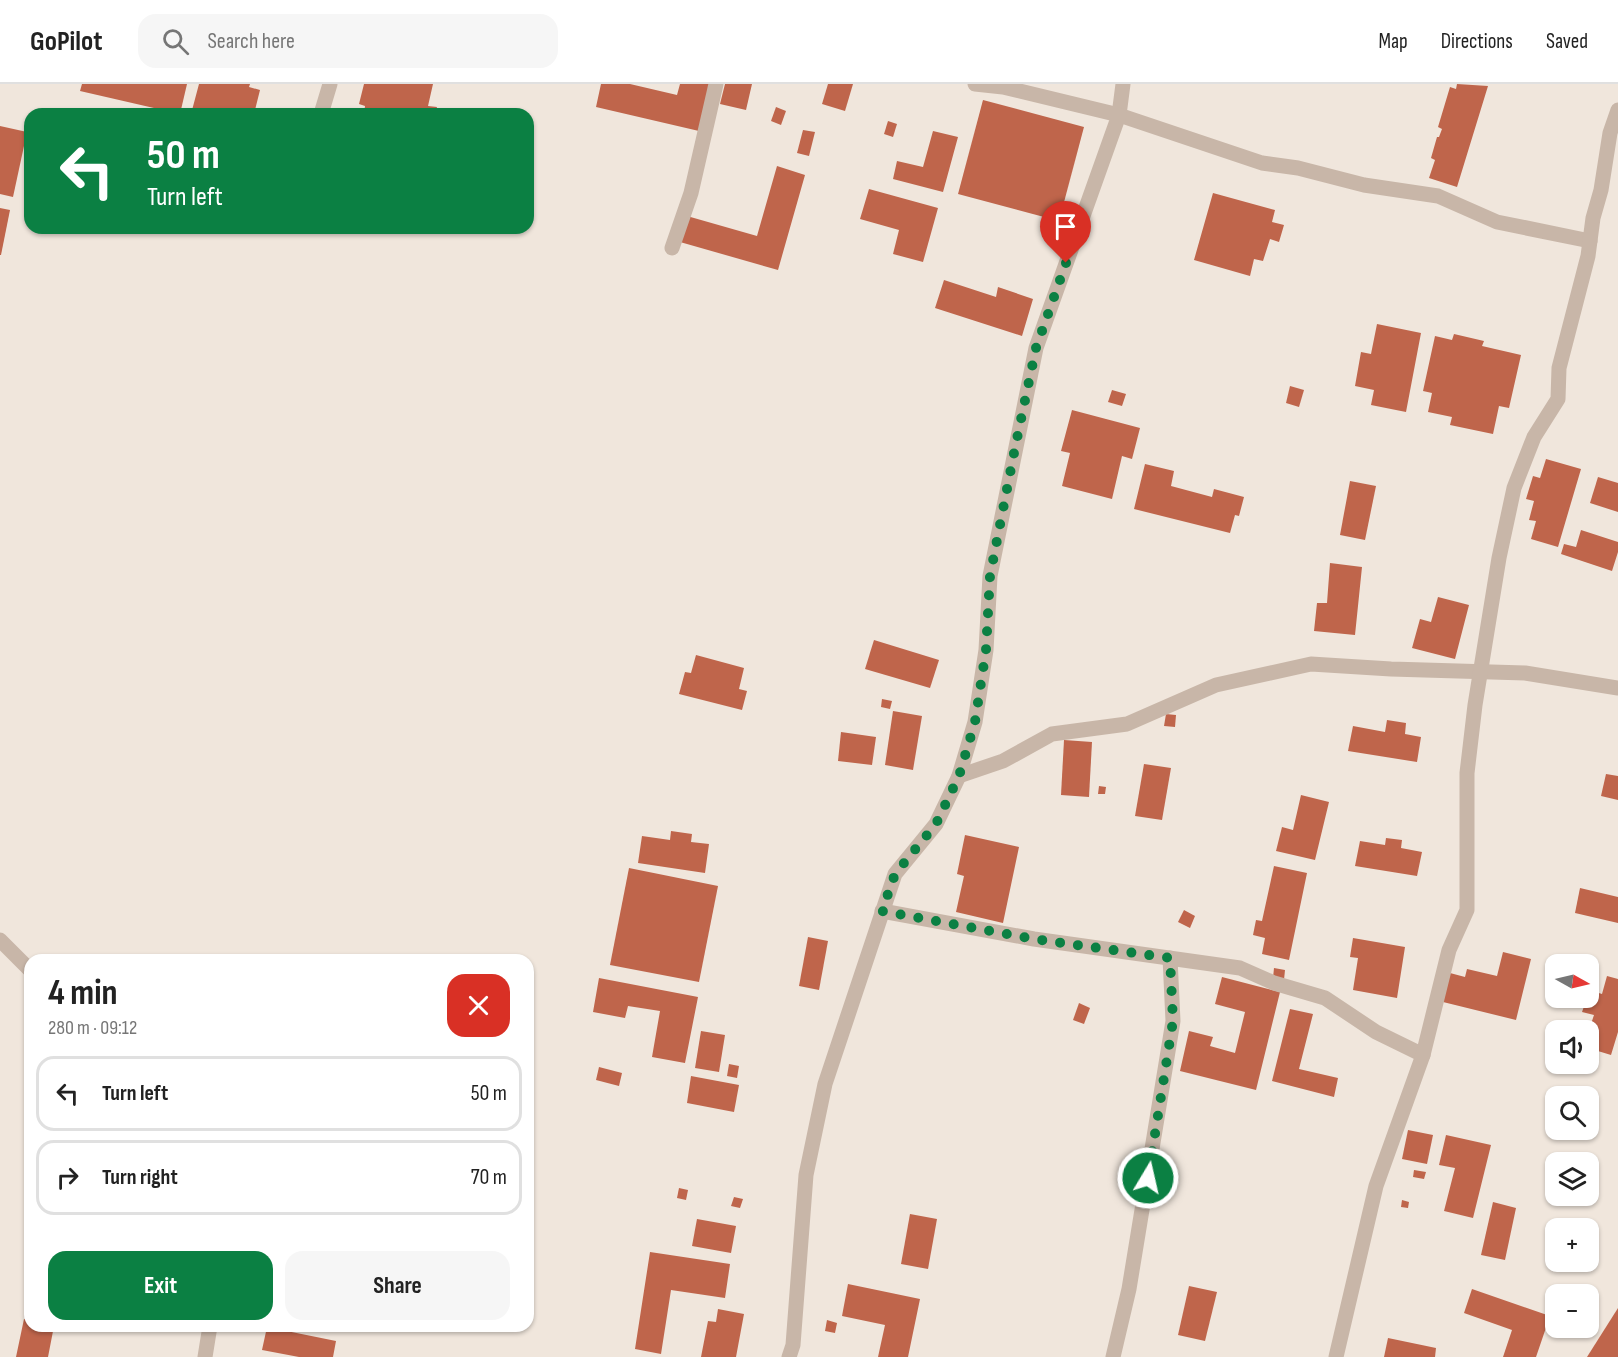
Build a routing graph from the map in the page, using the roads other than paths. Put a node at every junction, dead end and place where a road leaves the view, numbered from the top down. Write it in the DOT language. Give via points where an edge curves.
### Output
graph roads {
  1 [pos="330,84"];
  2 [pos="716,84"];
  3 [pos="977,84"];
  4 [pos="1123,84"];
  5 [pos="323,108"];
  6 [pos="1618,110"];
  7 [pos="1119,115"];
  8 [pos="1590,241"];
  9 [pos="672,248"];
  10 [pos="1481,672"];
  11 [pos="1618,688"];
  12 [pos="959,776"];
  13 [pos="882,911"];
  14 [pos="0,940"];
  15 [pos="1170,958"];
  16 [pos="24,964"];
  17 [pos="1423,1055"];
  18 [pos="209,1332"];
  19 [pos="205,1357"];
  20 [pos="789,1357"];
  21 [pos="1113,1357"];
  22 [pos="1336,1357"];
  1 -- 5 [label="street"];
  2 -- 9 [label="street" via="691,193"];
  3 -- 7 [label="street"];
  4 -- 7 [label="street"];
  6 -- 8 [label="street" via="1610,133"];
  7 -- 8 [label="street" via="1262,163 1438,196 1497,222"];
  7 -- 12 [label="street" via="1036,348 990,576 986,650 975,722"];
  8 -- 10 [label="street" via="1559,368 1558,399 1534,437 1514,488"];
  10 -- 11 [label="street" via="1525,673"];
  10 -- 12 [label="street" via="1311,664 1216,685 1127,724 1052,734 1003,761"];
  10 -- 17 [label="street" via="1467,773 1467,910 1449,950"];
  12 -- 13 [label="street" via="936,824 895,874"];
  13 -- 15 [label="street" via="1034,939"];
  13 -- 20 [label="street" via="825,1084 806,1175 794,1345"];
  14 -- 16 [label="street"];
  15 -- 17 [label="street" via="1240,968 1325,998 1376,1032"];
  15 -- 21 [label="street" via="1173,1021 1131,1278"];
  17 -- 22 [label="street" via="1376,1186"];
  18 -- 19 [label="street"];
}
